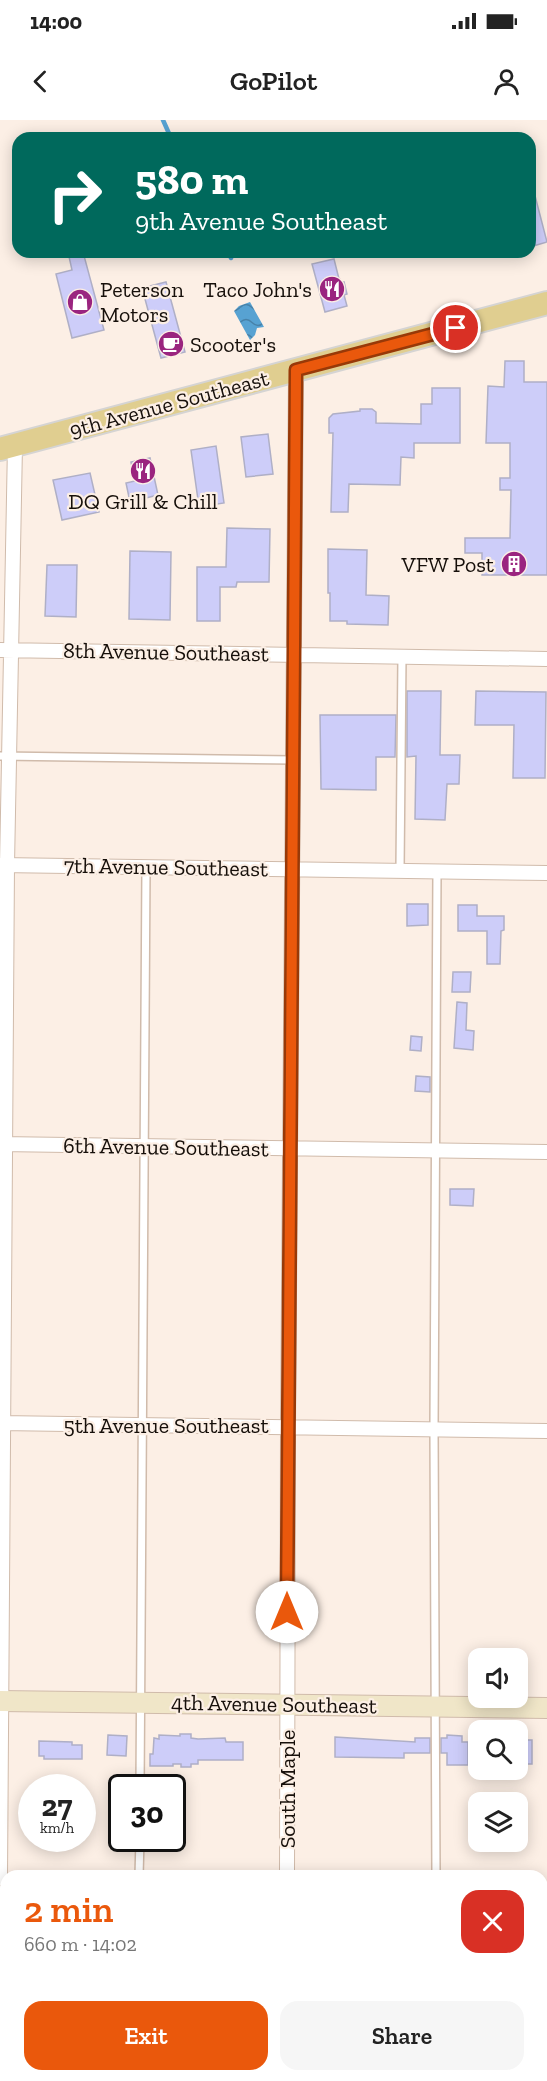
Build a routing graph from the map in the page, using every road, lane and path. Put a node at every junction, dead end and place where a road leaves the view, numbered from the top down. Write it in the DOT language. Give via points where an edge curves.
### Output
graph roads {
  1 [pos="547,303"];
  2 [pos="296,370"];
  3 [pos="7,447"];
  4 [pos="5,650"];
  5 [pos="294,654"];
  6 [pos="402,656"];
  7 [pos="547,660"];
  8 [pos="4,756"];
  9 [pos="293,760"];
  10 [pos="4,865"];
  11 [pos="146,867"];
  12 [pos="291,868"];
  13 [pos="400,870"];
  14 [pos="437,871"];
  15 [pos="547,873"];
  16 [pos="3,1144"];
  17 [pos="145,1146"];
  18 [pos="291,1149"];
  19 [pos="435,1151"];
  20 [pos="547,1152"];
  21 [pos="1,1423"];
  22 [pos="142,1424"];
  23 [pos="288,1426"];
  24 [pos="434,1429"];
  25 [pos="547,1431"];
  26 [pos="1,1701"];
  27 [pos="141,1703"];
  28 [pos="287,1704"];
  29 [pos="434,1707"];
  30 [pos="547,1708"];
  31 [pos="140,1774"];
  32 [pos="140,1852"];
  33 [pos="0,1870"];
  34 [pos="139,1870"];
  35 [pos="287,1870"];
  36 [pos="436,1870"];
  1 -- 2 [label="main road, 9th Avenue Southeast"];
  2 -- 3 [label="main road, 9th Avenue Southeast"];
  2 -- 5 [label="street, South Maple"];
  3 -- 4 [label="street"];
  4 -- 5 [label="street, 8th Avenue Southeast"];
  4 -- 8 [label="street"];
  5 -- 6 [label="street, 8th Avenue Southeast"];
  5 -- 9 [label="street, South Maple"];
  6 -- 7 [label="street, 8th Avenue Southeast"];
  6 -- 13 [label="lane"];
  8 -- 9 [label="lane"];
  8 -- 10 [label="street"];
  9 -- 12 [label="street, South Maple"];
  10 -- 11 [label="street, 7th Avenue Southeast"];
  10 -- 16 [label="street"];
  11 -- 12 [label="street, 7th Avenue Southeast"];
  11 -- 17 [label="lane"];
  12 -- 13 [label="street, 7th Avenue Southeast"];
  12 -- 18 [label="street, South Maple"];
  13 -- 14 [label="street, 7th Avenue Southeast"];
  14 -- 15 [label="street, 7th Avenue Southeast"];
  14 -- 19 [label="lane"];
  16 -- 17 [label="street, 6th Avenue Southeast"];
  16 -- 21 [label="street"];
  17 -- 18 [label="street, 6th Avenue Southeast"];
  17 -- 22 [label="lane"];
  18 -- 19 [label="street, 6th Avenue Southeast"];
  18 -- 23 [label="street, South Maple"];
  19 -- 20 [label="street, 6th Avenue Southeast"];
  19 -- 24 [label="lane"];
  21 -- 22 [label="street, 5th Avenue Southeast"];
  21 -- 26 [label="street"];
  22 -- 23 [label="street, 5th Avenue Southeast"];
  22 -- 27 [label="lane"];
  23 -- 24 [label="street, 5th Avenue Southeast"];
  23 -- 28 [label="street, South Maple"];
  24 -- 25 [label="street, 5th Avenue Southeast"];
  24 -- 29 [label="lane"];
  26 -- 27 [label="street, 4th Avenue Southeast"];
  26 -- 33 [label="street"];
  27 -- 28 [label="street, 4th Avenue Southeast"];
  27 -- 31 [label="lane"];
  28 -- 29 [label="street, 4th Avenue Southeast"];
  28 -- 35 [label="street, South Maple"];
  29 -- 30 [label="street, 4th Avenue Southeast"];
  29 -- 36 [label="lane"];
  32 -- 34 [label="lane"];
}
